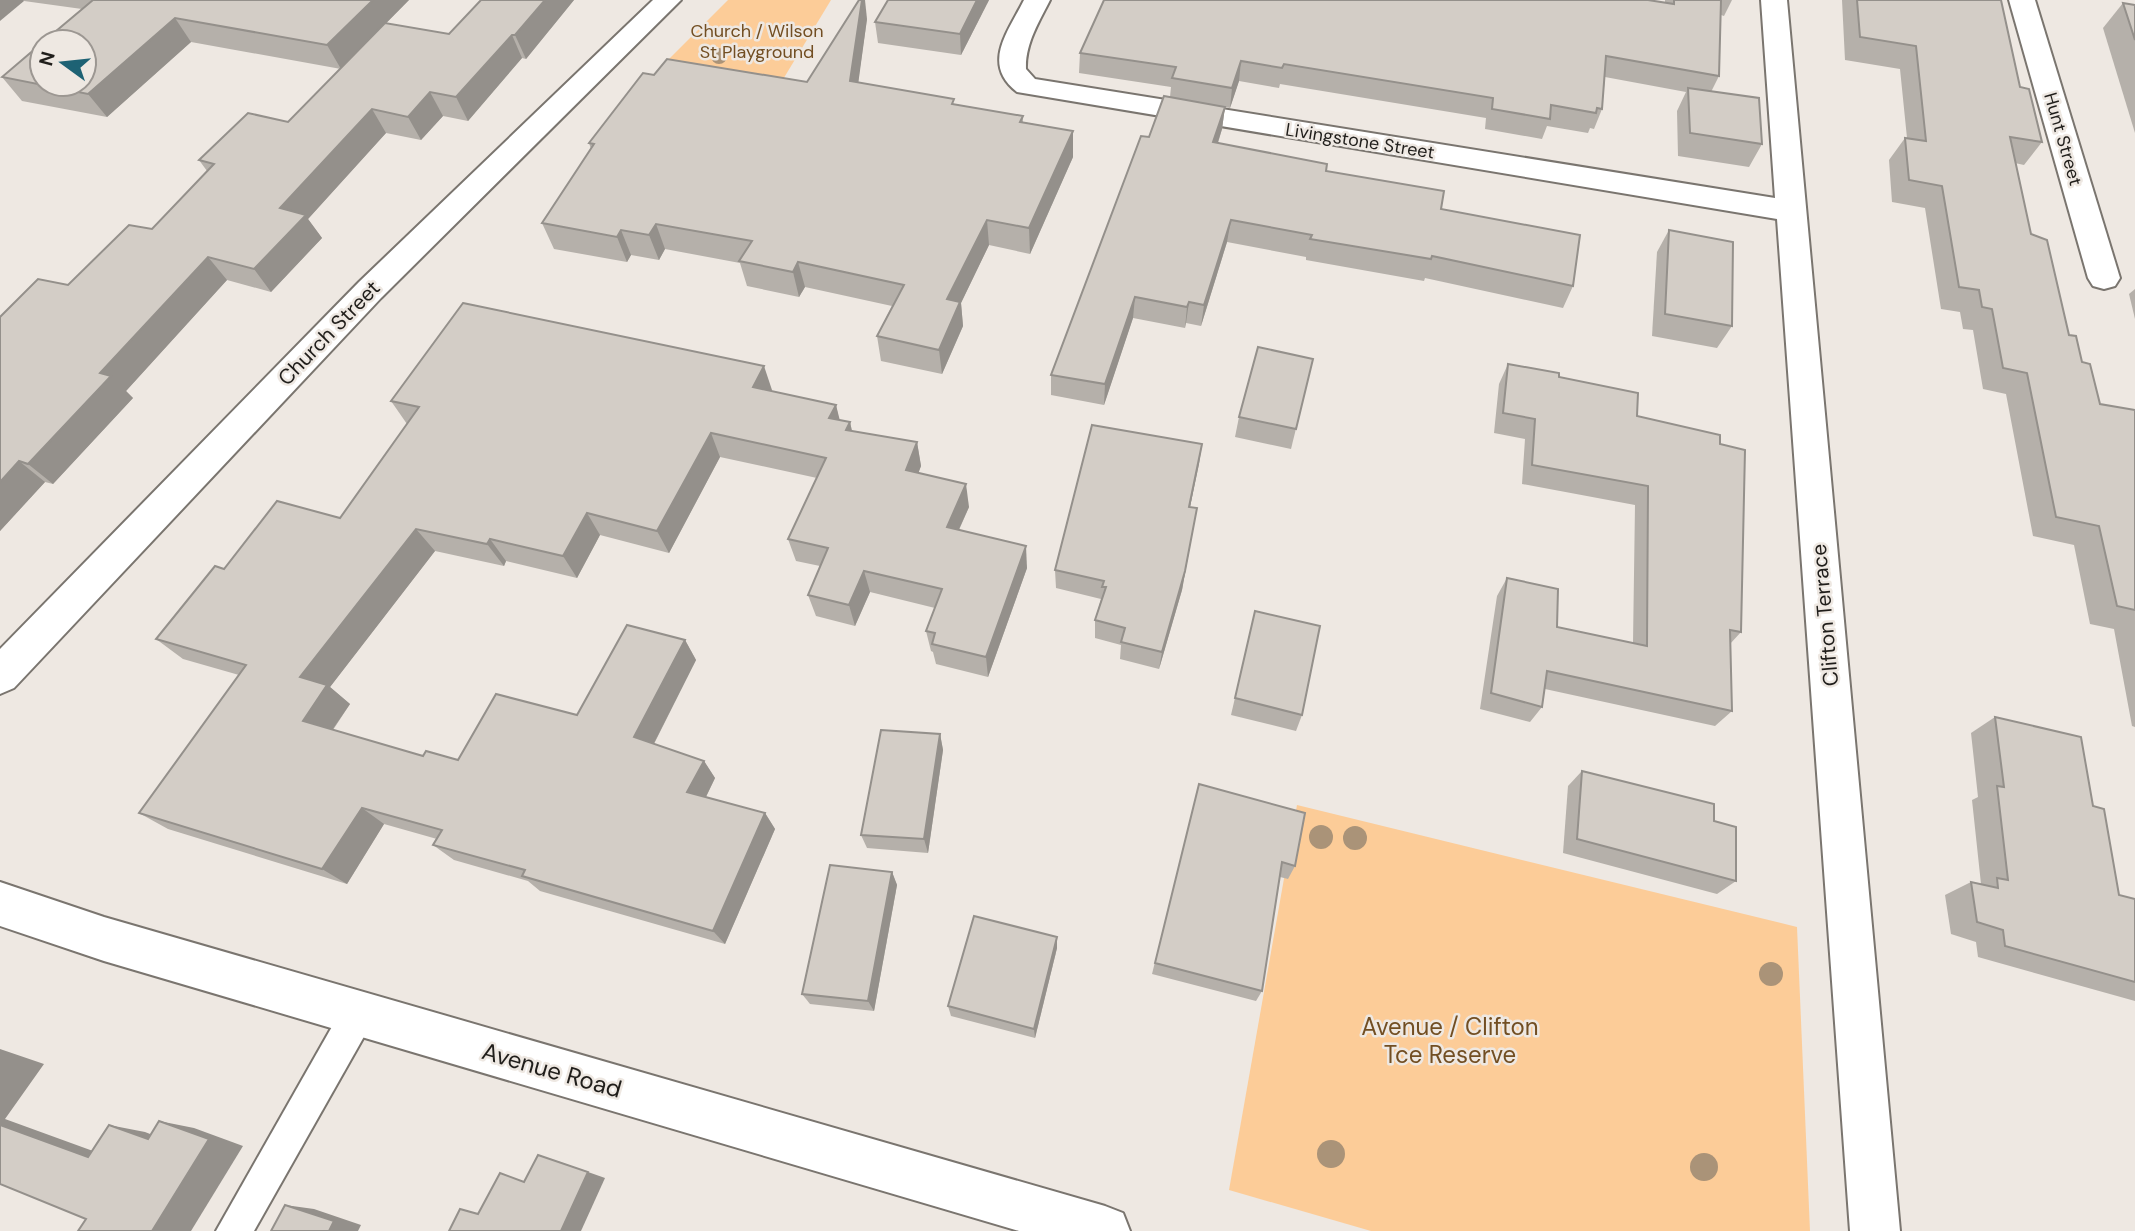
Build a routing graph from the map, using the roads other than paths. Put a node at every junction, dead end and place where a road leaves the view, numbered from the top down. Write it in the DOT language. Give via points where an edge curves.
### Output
graph roads {
  1 [pos="668,0"];
  2 [pos="1037,0"];
  3 [pos="1774,0"];
  4 [pos="2022,0"];
  5 [pos="1792,211"];
  6 [pos="2104,278"];
  7 [pos="0,676"];
  8 [pos="0,904"];
  9 [pos="358,1014"];
  10 [pos="234,1231"];
  11 [pos="1105,1231"];
  12 [pos="1875,1231"];
  1 -- 7 [label="street, Church Street" via="370,290"];
  2 -- 5 [label="street, Livingstone Street" via="1010,59 1010,71 1027,86"];
  3 -- 5 [label="street, Clifton Terrace"];
  4 -- 6 [label="street, Hunt Street"];
  5 -- 12 [label="street, Clifton Terrace"];
  8 -- 9 [label="street, Avenue Road"];
  9 -- 10 [label="lane"];
  9 -- 11 [label="street, Avenue Road"];
}
